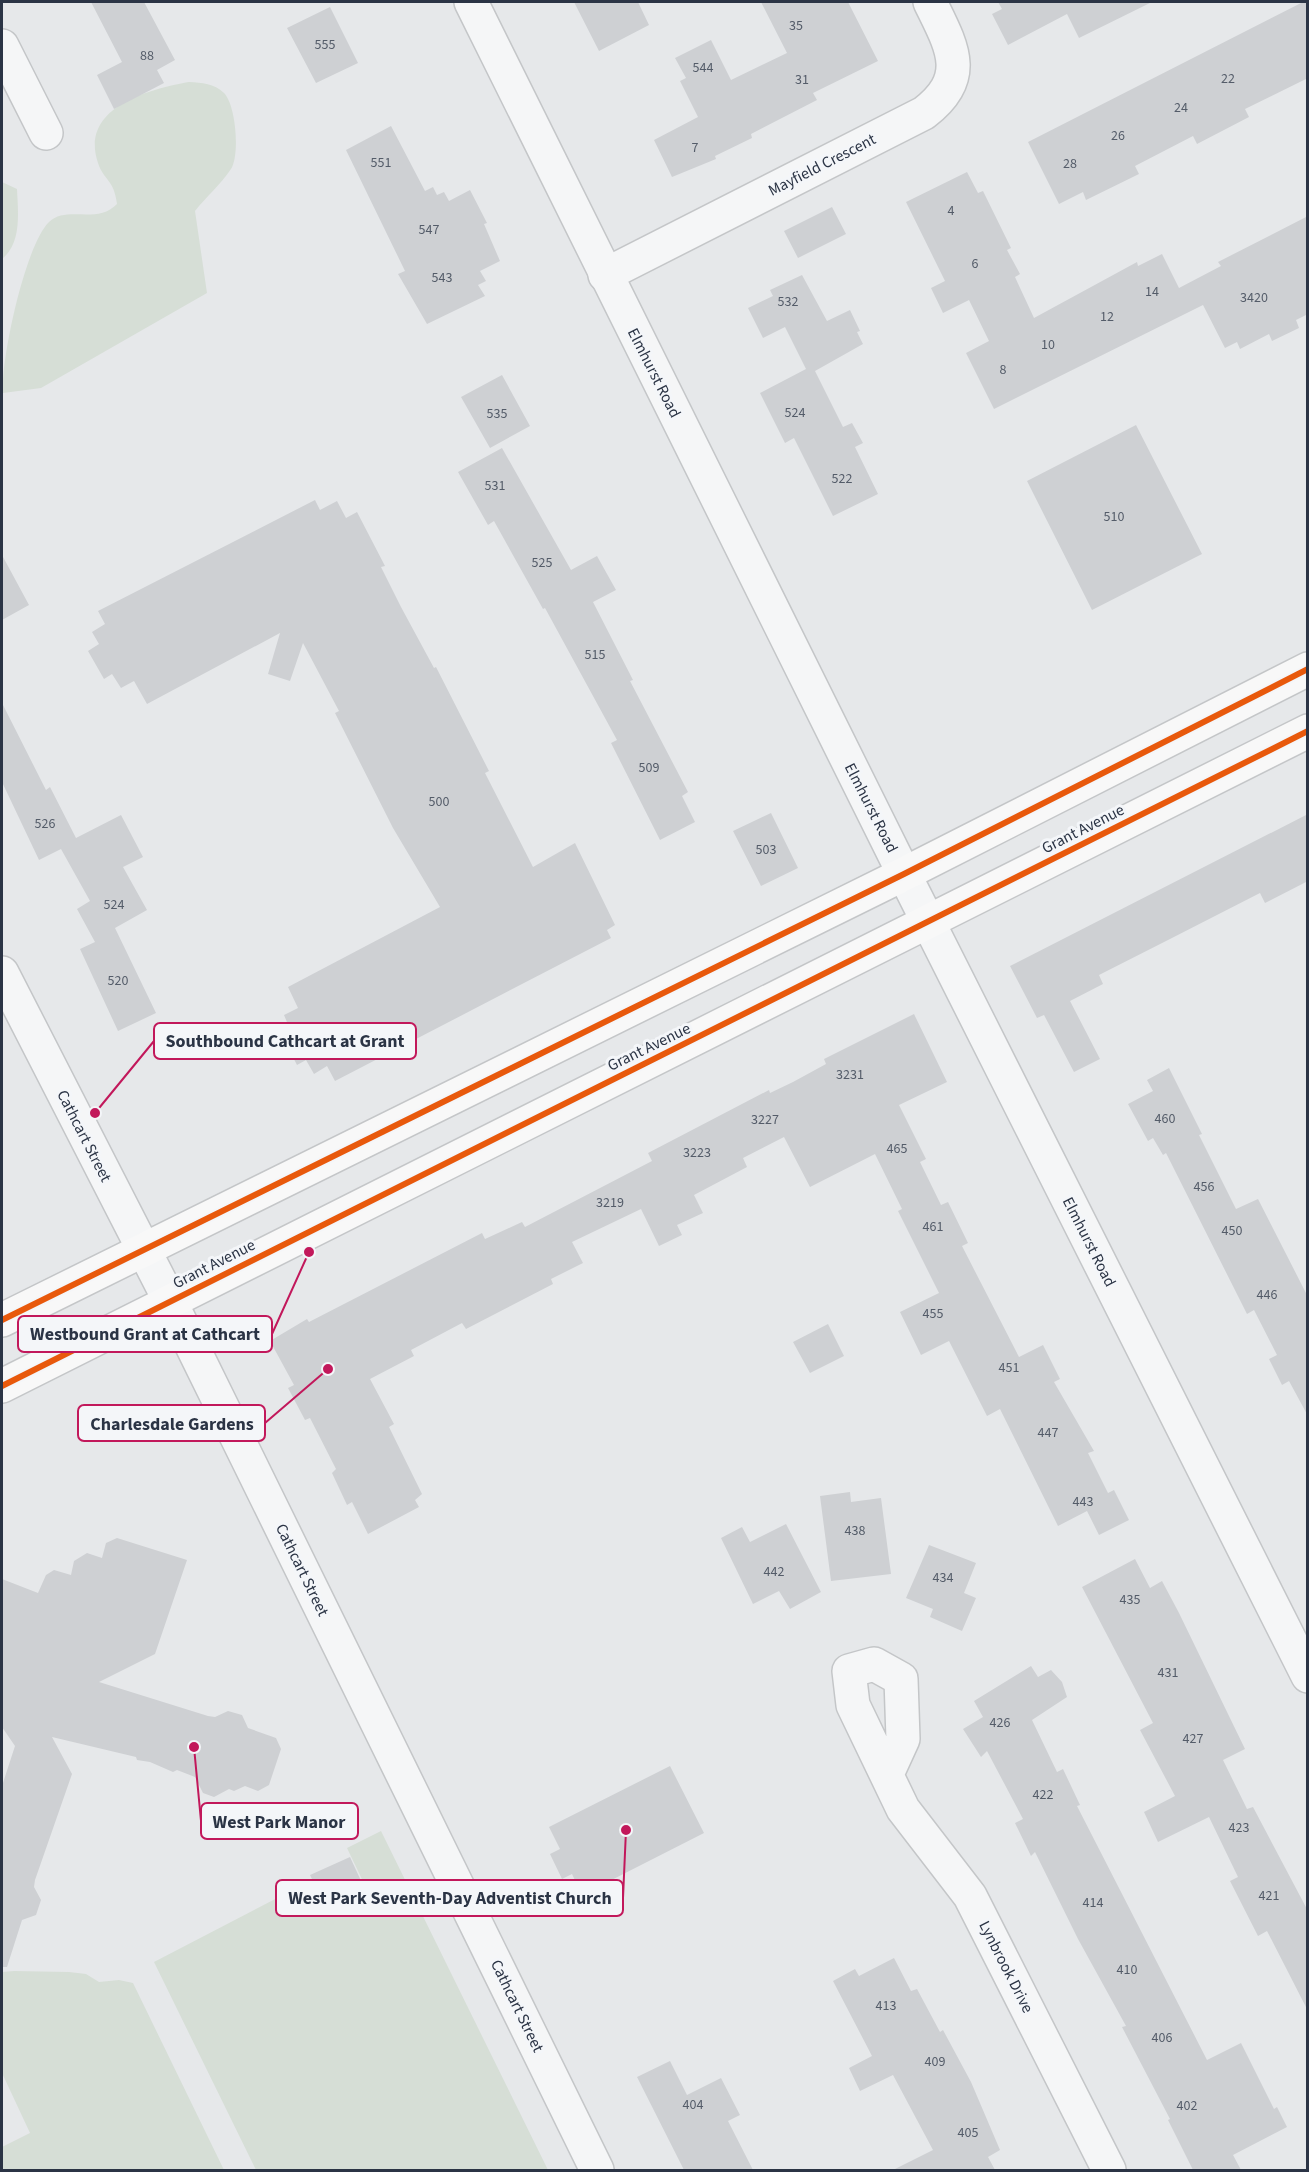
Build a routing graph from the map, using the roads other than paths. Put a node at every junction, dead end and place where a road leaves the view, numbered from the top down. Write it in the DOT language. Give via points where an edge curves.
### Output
graph roads {
  1 [pos="471,2"];
  2 [pos="930,2"];
  3 [pos="2,46"];
  4 [pos="46,133"];
  5 [pos="605,274"];
  6 [pos="1308,669"];
  7 [pos="1308,730"];
  8 [pos="904,874"];
  9 [pos="929,923"];
  10 [pos="2,973"];
  11 [pos="141,1249"];
  12 [pos="170,1301"];
  13 [pos="2,1320"];
  14 [pos="2,1386"];
  15 [pos="1308,1676"];
  16 [pos="887,1774"];
  17 [pos="597,2170"];
  18 [pos="1109,2170"];
  1 -- 5 [label="street, Elmhurst Road"];
  2 -- 5 [label="street, Mayfield Crescent" via="954,59 952,81 942,100 924,113"];
  3 -- 4 [label="street"];
  5 -- 8 [label="street, Elmhurst Road"];
  6 -- 8 [label="main road"];
  7 -- 9 [label="main road, Grant Avenue"];
  8 -- 9 [label="street, Elmhurst Road"];
  8 -- 11 [label="main road"];
  9 -- 12 [label="main road, Grant Avenue"];
  9 -- 15 [label="street, Elmhurst Road"];
  10 -- 11 [label="street, Cathcart Street"];
  11 -- 12 [label="street, Cathcart Street"];
  11 -- 13 [label="main road"];
  12 -- 14 [label="main road, Grant Avenue"];
  12 -- 17 [label="street, Cathcart Street"];
  16 -- 18 [label="street, Lynbrook Drive" via="903,1809 970,1896"];
}
